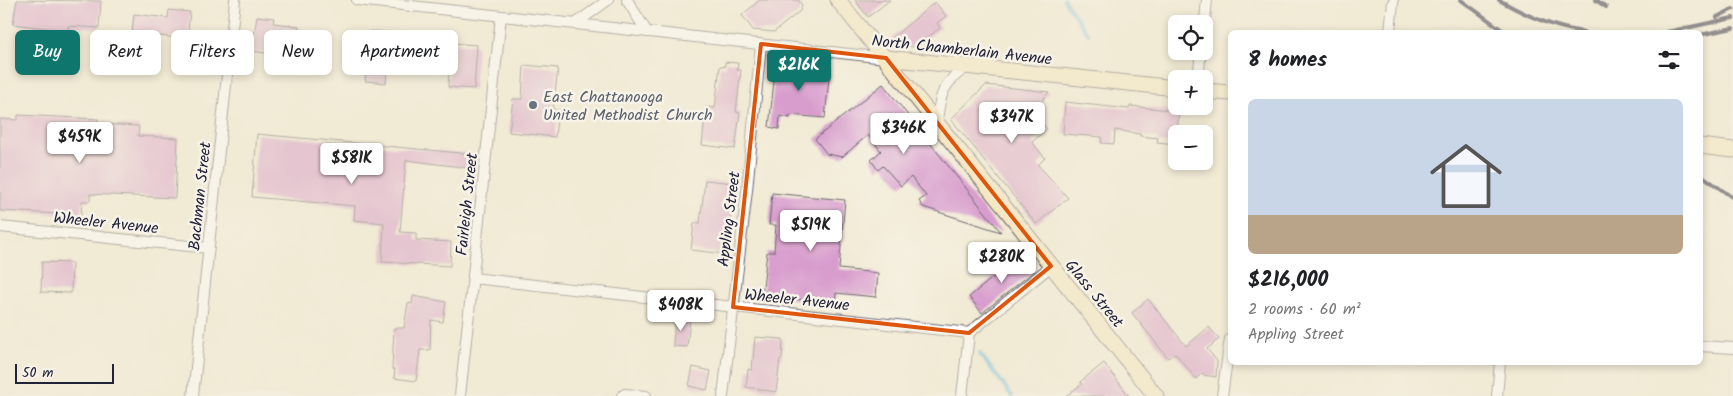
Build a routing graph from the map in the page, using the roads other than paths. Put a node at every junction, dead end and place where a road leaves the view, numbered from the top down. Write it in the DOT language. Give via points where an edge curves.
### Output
graph roads {
  1 [pos="235,0"];
  2 [pos="357,0"];
  3 [pos="608,0"];
  4 [pos="627,0"];
  5 [pos="838,0"];
  6 [pos="1207,0"];
  7 [pos="1393,2"];
  8 [pos="1205,15"];
  9 [pos="501,16"];
  10 [pos="575,24"];
  11 [pos="1390,30"];
  12 [pos="647,32"];
  13 [pos="761,44"];
  14 [pos="886,58"];
  15 [pos="967,67"];
  16 [pos="1168,87"];
  17 [pos="1213,91"];
  18 [pos="1228,93"];
  19 [pos="937,123"];
  20 [pos="1703,146"];
  21 [pos="1733,150"];
  22 [pos="0,227"];
  23 [pos="209,248"];
  24 [pos="1051,266"];
  25 [pos="473,278"];
  26 [pos="733,307"];
  27 [pos="969,333"];
  28 [pos="1703,346"];
  29 [pos="1733,348"];
  30 [pos="1228,353"];
  31 [pos="1500,365"];
  32 [pos="193,396"];
  33 [pos="460,396"];
  34 [pos="622,396"];
  35 [pos="646,396"];
  36 [pos="723,396"];
  37 [pos="962,396"];
  38 [pos="1156,396"];
  39 [pos="1222,396"];
  40 [pos="1497,396"];
  1 -- 23 [label="street, Bachman Street"];
  2 -- 9 [label="street, North Chamberlain Avenue"];
  3 -- 10 [label="street"];
  4 -- 12 [label="street"];
  5 -- 14 [label="main road, Glass Street"];
  6 -- 8 [label="street"];
  7 -- 11 [label="street"];
  9 -- 10 [label="street, North Chamberlain Avenue"];
  9 -- 25 [label="street, Fairleigh Street"];
  10 -- 12 [label="street, North Chamberlain Avenue"];
  12 -- 13 [label="street, North Chamberlain Avenue"];
  13 -- 14 [label="street, North Chamberlain Avenue"];
  13 -- 26 [label="street, Appling Street"];
  14 -- 15 [label="main road, North Chamberlain Avenue"];
  14 -- 19 [label="main road, Glass Street"];
  15 -- 16 [label="main road, North Chamberlain Avenue"];
  15 -- 19 [label="street" via="956,74 938,100"];
  17 -- 18 [label="main road"];
  19 -- 24 [label="main road, Glass Street"];
  20 -- 21 [label="main road"];
  22 -- 23 [label="street, Wheeler Avenue"];
  23 -- 32 [label="street, Bachman Street"];
  24 -- 27 [label="street"];
  24 -- 38 [label="main road, Glass Street"];
  25 -- 26 [label="street, Wheeler Avenue"];
  25 -- 33 [label="street, Fairleigh Street"];
  26 -- 27 [label="street, Wheeler Avenue"];
  26 -- 36 [label="street, Appling Street"];
  27 -- 37 [label="street"];
  28 -- 29 [label="street"];
  30 -- 39 [label="street"];
  31 -- 40 [label="street"];
  34 -- 35 [label="street"];
}
